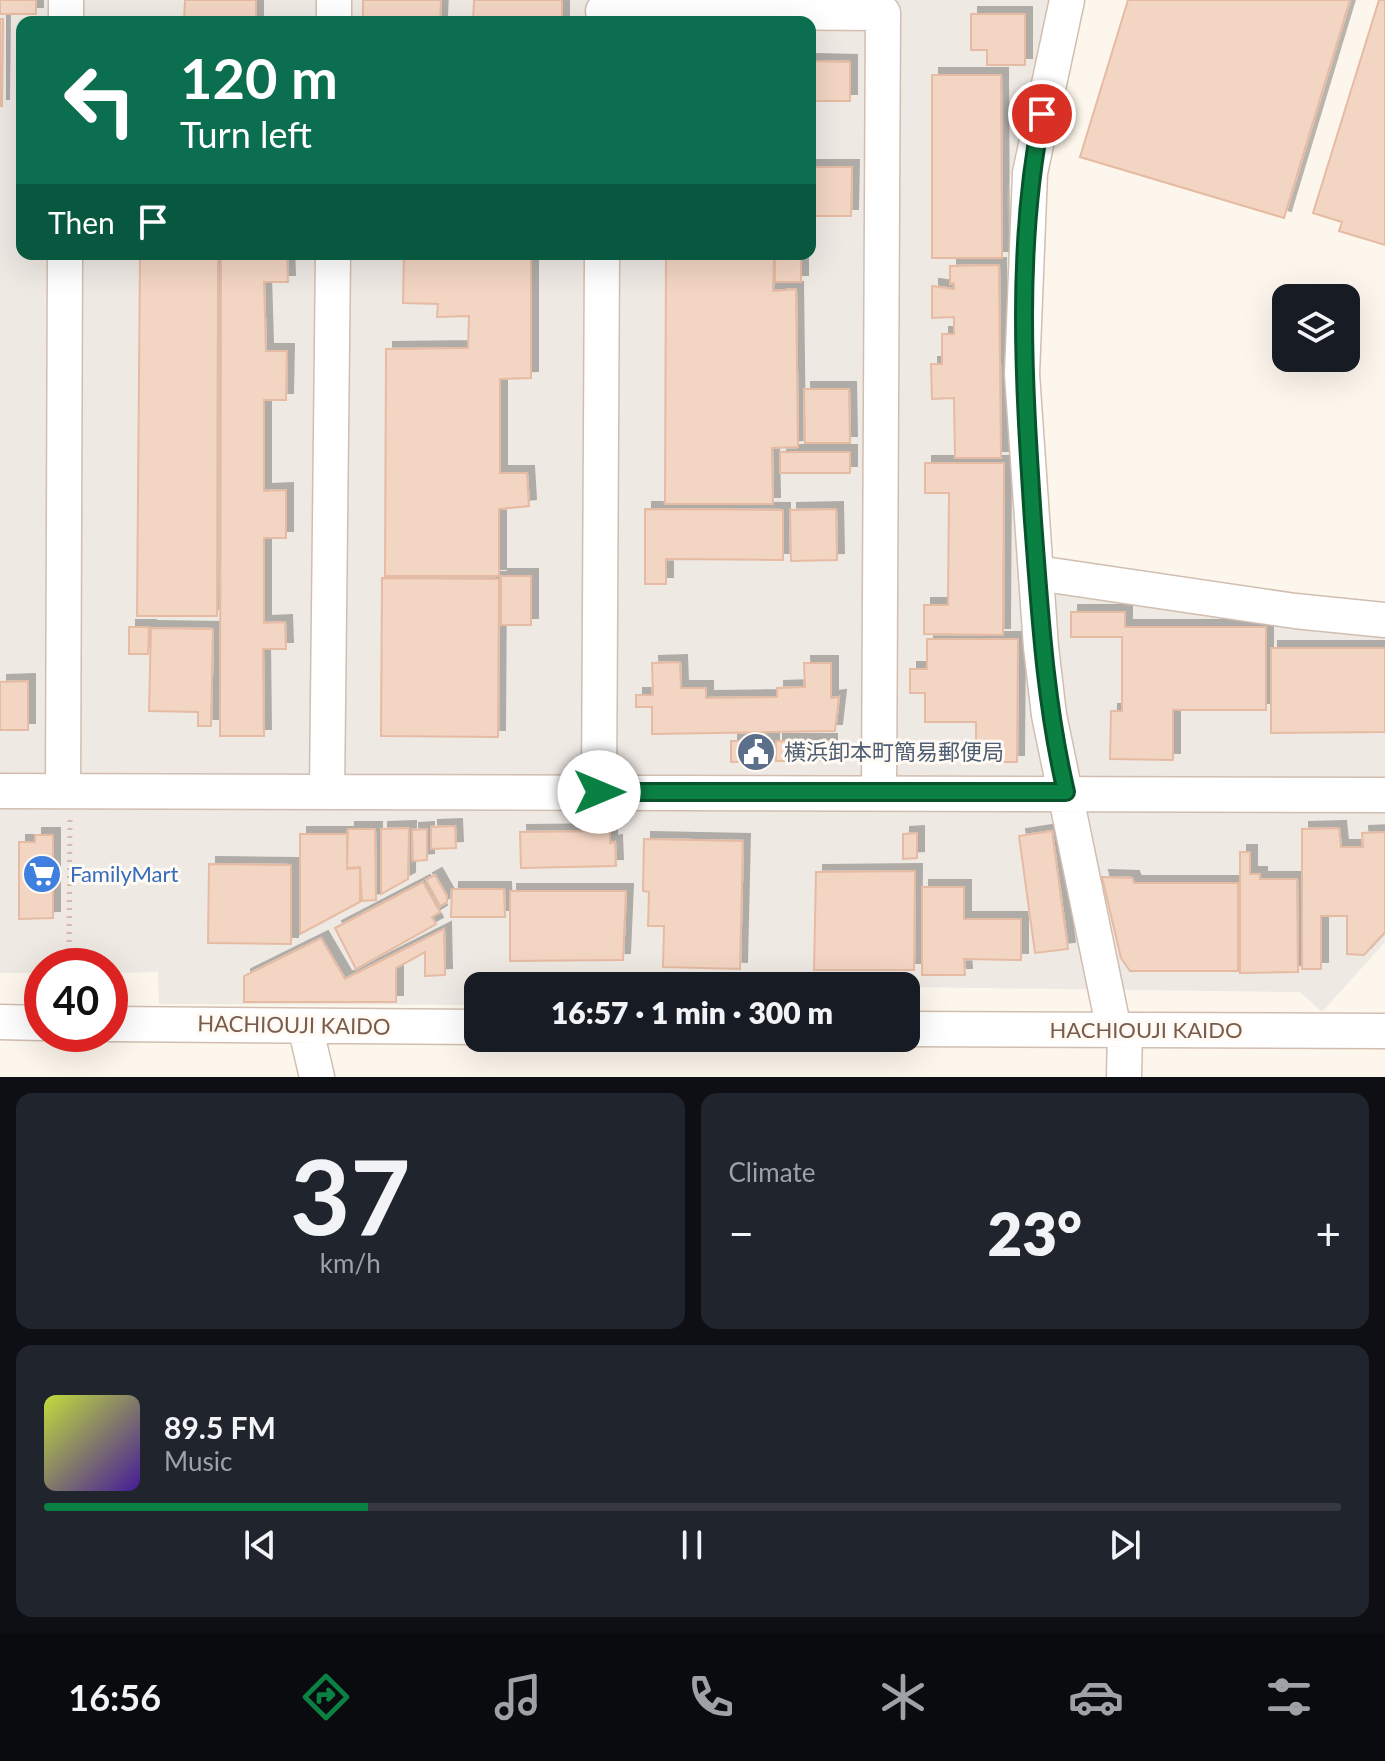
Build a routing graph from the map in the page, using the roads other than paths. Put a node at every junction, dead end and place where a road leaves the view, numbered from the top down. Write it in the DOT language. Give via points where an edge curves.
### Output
graph roads {
  1 [pos="1067,0"];
  2 [pos="603,11"];
  3 [pos="65,260"];
  4 [pos="333,260"];
  5 [pos="602,260"];
  6 [pos="1037,573"];
  7 [pos="1385,620"];
  8 [pos="0,791"];
  9 [pos="66,791"];
  10 [pos="327,792"];
  11 [pos="599,792"];
  12 [pos="1066,792"];
  13 [pos="879,793"];
  14 [pos="1385,795"];
  15 [pos="0,1022"];
  16 [pos="24,1023"];
  17 [pos="128,1024"];
  18 [pos="305,1026"];
  19 [pos="464,1027"];
  20 [pos="920,1029"];
  21 [pos="1120,1030"];
  22 [pos="1385,1031"];
  23 [pos="317,1077"];
  24 [pos="1124,1077"];
  1 -- 6 [label="street" via="1030,173 1022,374"];
  2 -- 13 [label="street" via="883,13"];
  3 -- 9 [label="street"];
  4 -- 10 [label="street"];
  5 -- 11 [label="street"];
  6 -- 7 [label="street"];
  6 -- 12 [label="street" via="1049,715"];
  8 -- 9 [label="street"];
  9 -- 10 [label="street"];
  10 -- 11 [label="street"];
  11 -- 13 [label="street"];
  12 -- 13 [label="street"];
  12 -- 14 [label="street"];
  12 -- 21 [label="street"];
  15 -- 16 [label="street"];
  17 -- 18 [label="street, HACHIOUJI KAIDO"];
  18 -- 19 [label="street, HACHIOUJI KAIDO"];
  18 -- 23 [label="street"];
  20 -- 21 [label="street, HACHIOUJI KAIDO"];
  21 -- 22 [label="street, HACHIOUJI KAIDO"];
  21 -- 24 [label="street"];
}
